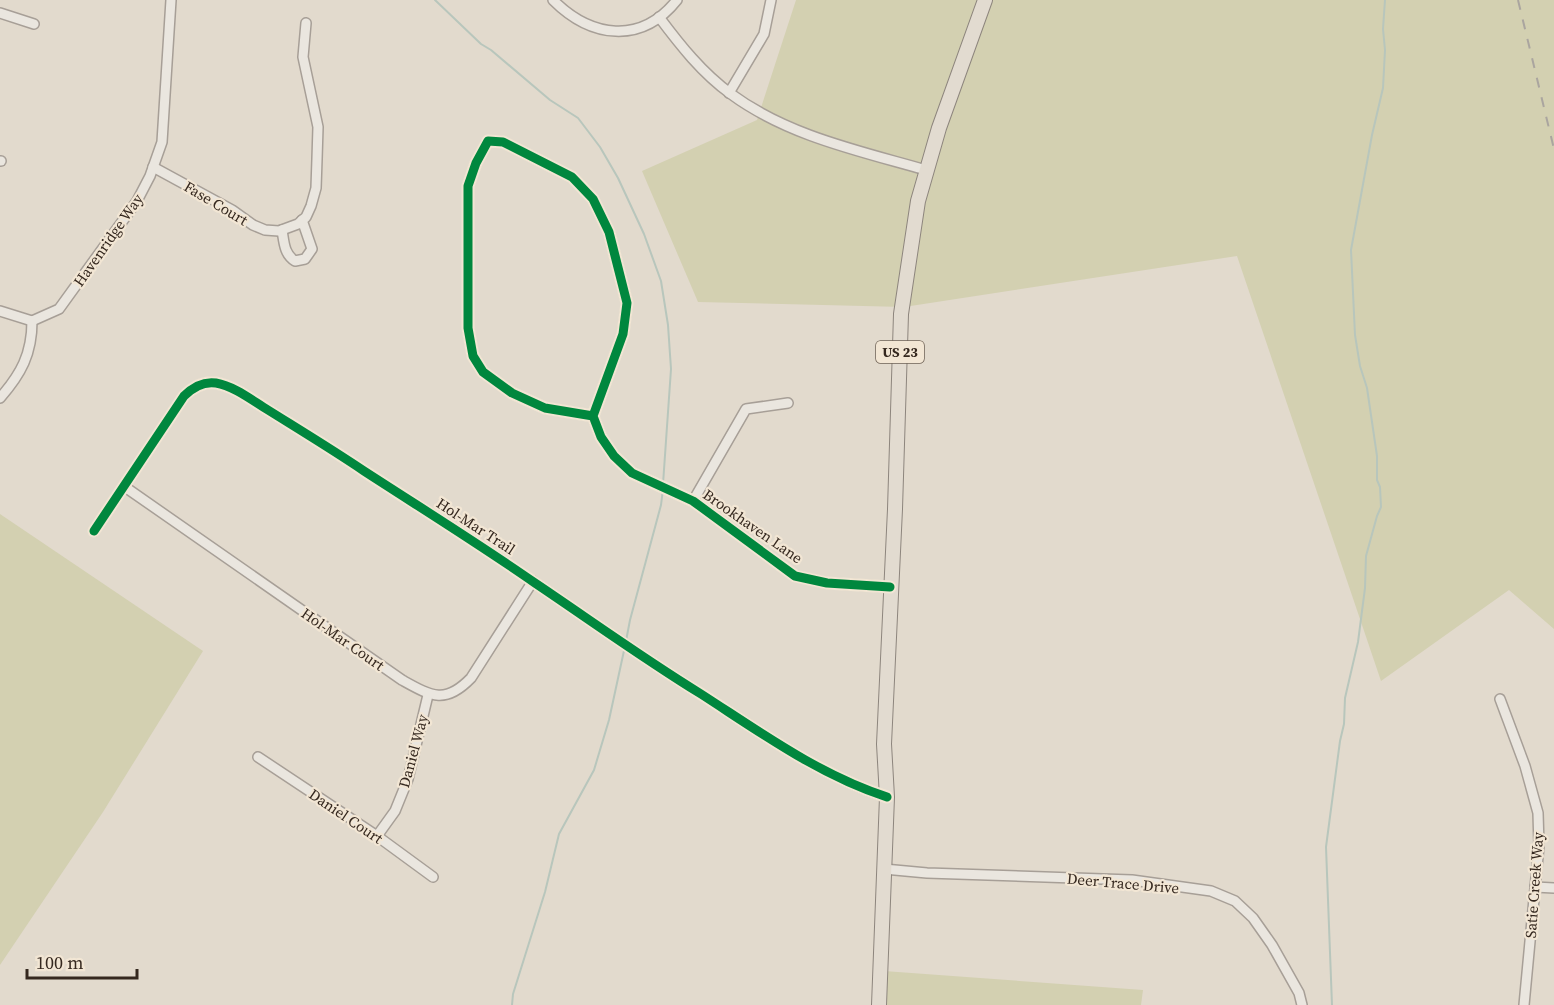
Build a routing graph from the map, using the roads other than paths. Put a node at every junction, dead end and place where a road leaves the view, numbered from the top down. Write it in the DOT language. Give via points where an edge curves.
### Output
graph roads {
  1 [pos="171,0"];
  2 [pos="553,0"];
  3 [pos="677,0"];
  4 [pos="771,0"];
  5 [pos="985,0"];
  6 [pos="0,13"];
  7 [pos="659,17"];
  8 [pos="306,23"];
  9 [pos="34,24"];
  10 [pos="729,93"];
  11 [pos="153,167"];
  12 [pos="926,170"];
  13 [pos="302,220"];
  14 [pos="282,231"];
  15 [pos="0,311"];
  16 [pos="32,321"];
  17 [pos="0,398"];
  18 [pos="788,403"];
  19 [pos="593,416"];
  20 [pos="126,487"];
  21 [pos="693,501"];
  22 [pos="94,531"];
  23 [pos="533,581"];
  24 [pos="890,587"];
  25 [pos="428,695"];
  26 [pos="1500,699"];
  27 [pos="258,757"];
  28 [pos="887,797"];
  29 [pos="377,836"];
  30 [pos="884,869"];
  31 [pos="433,877"];
  32 [pos="1535,886"];
  33 [pos="1554,888"];
  34 [pos="879,1005"];
  35 [pos="1302,1005"];
  36 [pos="1524,1005"];
  1 -- 11 [label="street, Havenridge Way" via="162,142"];
  2 -- 7 [label="street" via="588,24 614,32 637,30"];
  3 -- 7 [label="street"];
  4 -- 10 [label="street" via="764,34"];
  5 -- 12 [label="main road, US 23"];
  6 -- 9 [label="street"];
  7 -- 10 [label="street" via="684,50"];
  8 -- 13 [label="street" via="303,57 318,127 316,188"];
  10 -- 12 [label="street" via="781,124 824,141"];
  11 -- 14 [label="street, Fase Court" via="254,225"];
  11 -- 16 [label="street, Havenridge Way" via="137,201 70,294 58,309"];
  12 -- 24 [label="main road, US 23" via="901,314"];
  13 -- 14 [label="street"];
  13 -- 14 [label="street" via="312,249 305,258 290,258"];
  15 -- 16 [label="street"];
  16 -- 17 [label="street" via="32,340 25,364"];
  18 -- 21 [label="street" via="746,410"];
  19 -- 19 [label="street" via="545,408 512,393 483,372 473,356 468,328 468,186 488,141 503,142 572,177 593,199 609,232 627,303 623,334"];
  19 -- 21 [label="street, Brookhaven Lane" via="614,456 632,473"];
  20 -- 22 [label="street, Hol-Mar Trail"];
  20 -- 23 [label="street, Hol-Mar Trail" via="184,396 192,388 215,383 247,397 292,425"];
  20 -- 25 [label="street, Hol-Mar Court"];
  21 -- 24 [label="street, Brookhaven Lane" via="795,576 827,583"];
  23 -- 25 [label="street" via="471,678 449,694"];
  23 -- 28 [label="street, Hol-Mar Trail" via="658,668 786,748 859,788"];
  24 -- 28 [label="main road, US 23" via="884,744"];
  25 -- 29 [label="street, Daniel Way" via="408,779 395,811"];
  26 -- 32 [label="street, Satie Creek Way" via="1538,813"];
  27 -- 29 [label="street, Daniel Court"];
  28 -- 30 [label="main road, US 23"];
  29 -- 31 [label="street, Daniel Court"];
  30 -- 34 [label="main road, US 23"];
  30 -- 35 [label="street, Deer Trace Drive" via="1132,880 1211,891 1235,901 1253,918 1299,993"];
  32 -- 33 [label="street"];
  32 -- 36 [label="street, Satie Creek Way"];
}
